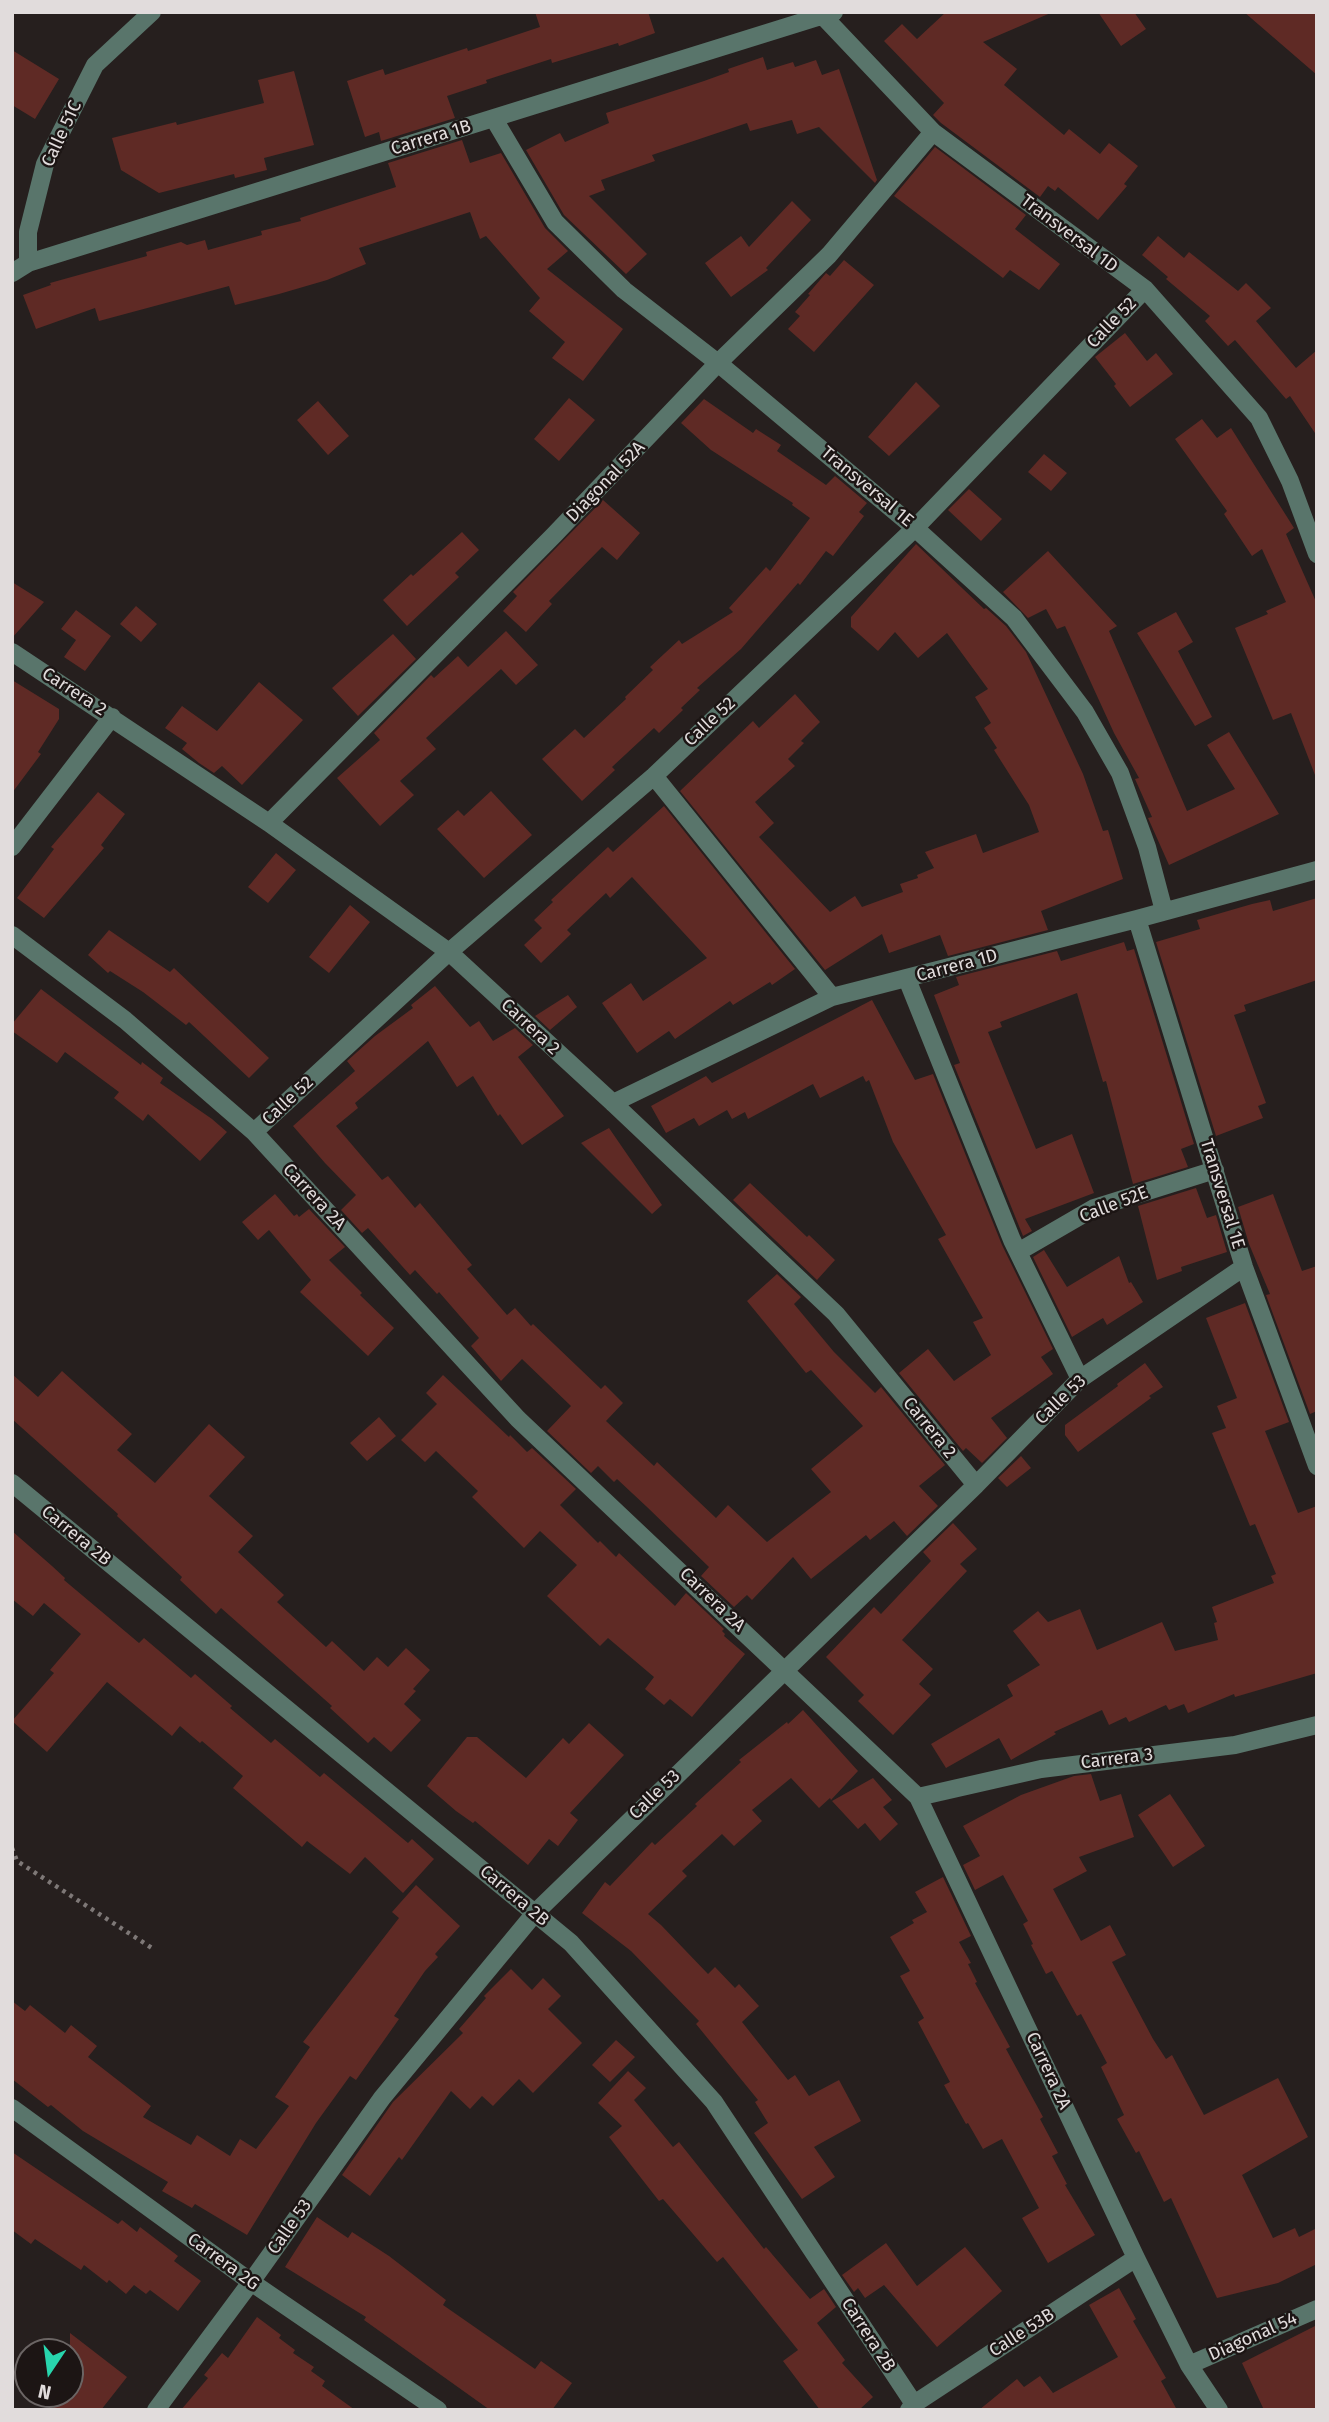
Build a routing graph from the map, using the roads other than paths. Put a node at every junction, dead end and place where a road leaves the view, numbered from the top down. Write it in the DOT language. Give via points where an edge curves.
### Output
graph roads {
  1 [pos="152,12"];
  2 [pos="829,14"];
  3 [pos="494,119"];
  4 [pos="933,132"];
  5 [pos="12,250"];
  6 [pos="28,263"];
  7 [pos="12,273"];
  8 [pos="1144,289"];
  9 [pos="718,363"];
  10 [pos="915,528"];
  11 [pos="1317,554"];
  12 [pos="12,652"];
  13 [pos="112,717"];
  14 [pos="654,776"];
  15 [pos="269,823"];
  16 [pos="12,847"];
  17 [pos="1317,870"];
  18 [pos="1164,911"];
  19 [pos="1137,919"];
  20 [pos="12,935"];
  21 [pos="449,952"];
  22 [pos="906,979"];
  23 [pos="832,997"];
  24 [pos="613,1103"];
  25 [pos="254,1132"];
  26 [pos="1215,1170"];
  27 [pos="1018,1252"];
  28 [pos="1244,1267"];
  29 [pos="1080,1379"];
  30 [pos="1317,1465"];
  31 [pos="12,1483"];
  32 [pos="976,1485"];
  33 [pos="785,1669"];
  34 [pos="1317,1725"];
  35 [pos="918,1797"];
  36 [pos="535,1913"];
  37 [pos="12,2108"];
  38 [pos="1136,2259"];
  39 [pos="251,2282"];
  40 [pos="1317,2309"];
  41 [pos="1189,2365"];
  42 [pos="911,2407"];
  43 [pos="156,2410"];
  44 [pos="438,2410"];
  45 [pos="1219,2410"];
  1 -- 6 [label="street, Calle 51C" via="95,65 45,164 28,232"];
  2 -- 3 [label="street, Carrera 1B"];
  2 -- 4 [label="street, Transversal 1D"];
  3 -- 6 [label="street, Carrera 1B"];
  3 -- 9 [label="street, Transversal 1E" via="555,222 624,290"];
  4 -- 8 [label="street, Transversal 1D"];
  4 -- 9 [label="street, Diagonal 52A" via="829,255"];
  5 -- 6 [label="street"];
  6 -- 7 [label="street"];
  8 -- 10 [label="street, Calle 52"];
  8 -- 11 [label="street, Transversal 1D" via="1259,418 1290,481"];
  9 -- 10 [label="street, Transversal 1E"];
  9 -- 15 [label="street, Diagonal 52A"];
  10 -- 14 [label="street, Calle 52"];
  10 -- 18 [label="street, Transversal 1E" via="1014,618 1086,712 1120,773"];
  12 -- 13 [label="street, Carrera 2"];
  13 -- 15 [label="street, Carrera 2"];
  13 -- 16 [label="street"];
  14 -- 21 [label="street, Calle 52"];
  14 -- 23 [label="street"];
  15 -- 21 [label="street, Carrera 2"];
  17 -- 18 [label="street, Carrera 1D"];
  18 -- 19 [label="street, Carrera 1D"];
  19 -- 22 [label="street, Carrera 1D"];
  19 -- 26 [label="street, Transversal 1E"];
  20 -- 25 [label="street, Carrera 2A" via="125,1020"];
  21 -- 24 [label="street, Carrera 2"];
  21 -- 25 [label="street, Calle 52"];
  22 -- 23 [label="street, Carrera 1D"];
  22 -- 27 [label="street"];
  23 -- 24 [label="street, Carrera 1D"];
  24 -- 32 [label="street, Carrera 2" via="836,1314"];
  25 -- 33 [label="street, Carrera 2A" via="519,1419"];
  26 -- 27 [label="street, Calle 52E" via="1094,1208"];
  26 -- 28 [label="street, Transversal 1E"];
  27 -- 29 [label="street"];
  28 -- 29 [label="street, Calle 53"];
  28 -- 30 [label="street, Transversal 1E"];
  29 -- 32 [label="street, Calle 53"];
  31 -- 36 [label="street, Carrera 2B"];
  32 -- 33 [label="street, Calle 53"];
  33 -- 35 [label="street, Carrera 2A"];
  33 -- 36 [label="street, Calle 53"];
  34 -- 35 [label="street, Carrera 3" via="1235,1745 1041,1769"];
  35 -- 38 [label="street, Carrera 2A"];
  36 -- 39 [label="street, Calle 53" via="382,2098"];
  36 -- 42 [label="street, Carrera 2B" via="572,1943 714,2102"];
  37 -- 39 [label="street, Carrera 2G"];
  38 -- 41 [label="street, Carrera 2A"];
  38 -- 42 [label="street, Calle 53B"];
  39 -- 43 [label="street, Calle 53"];
  39 -- 44 [label="street, Carrera 2G"];
  40 -- 41 [label="street, Diagonal 54"];
  41 -- 45 [label="street, Carrera 2A"];
}
